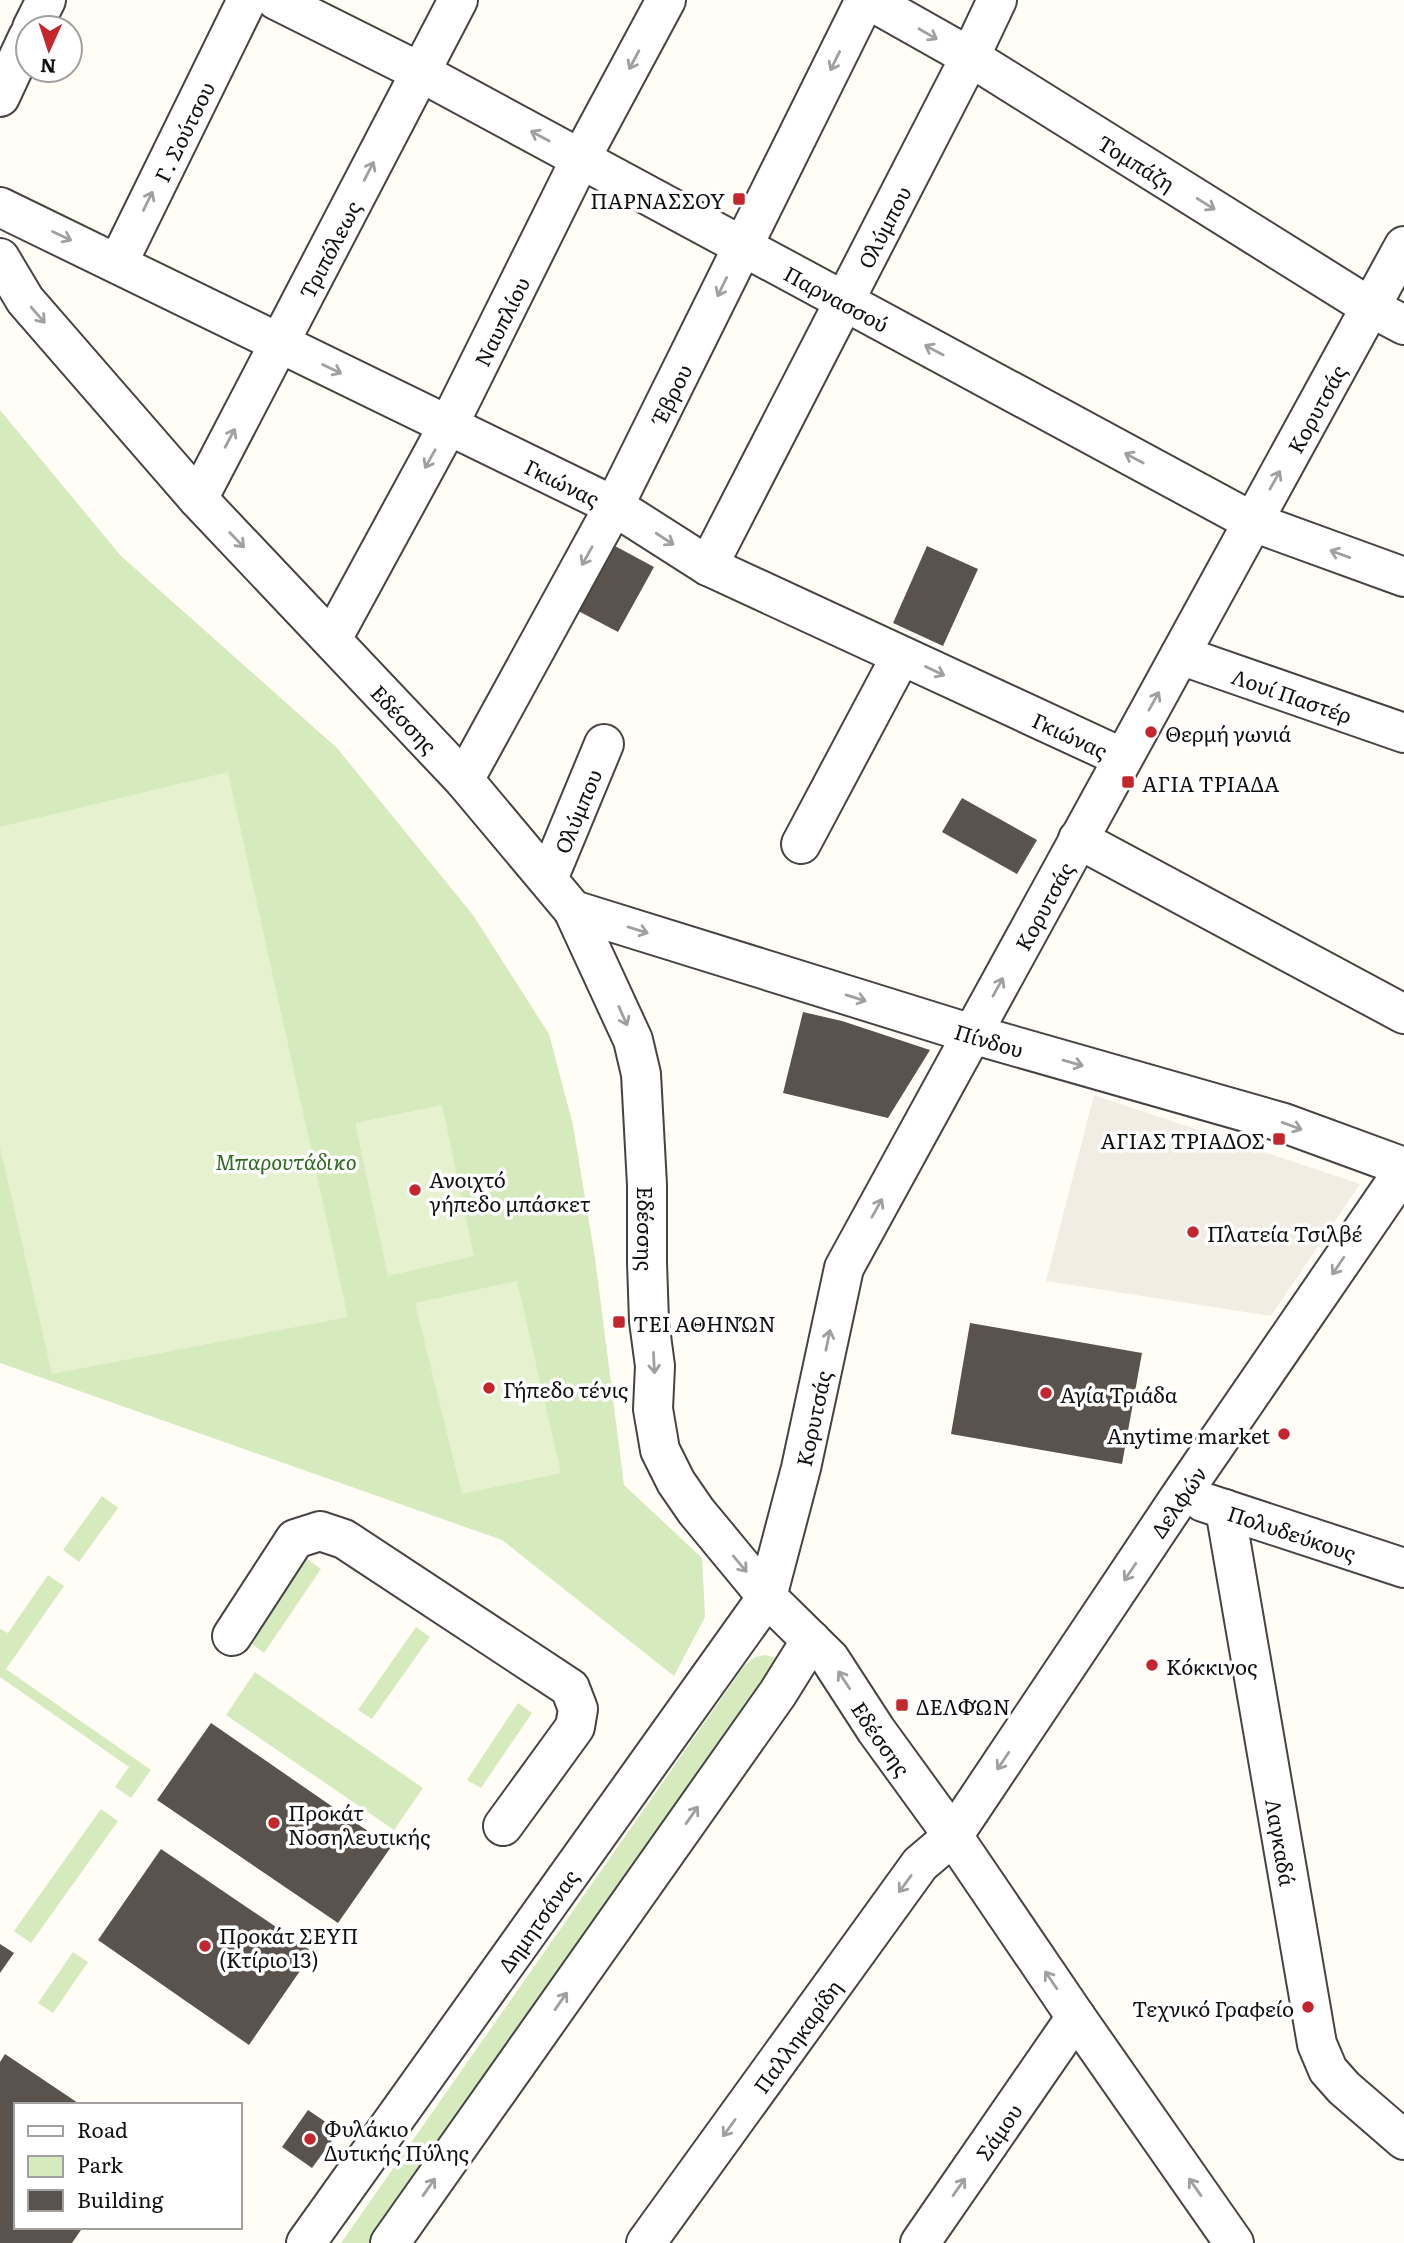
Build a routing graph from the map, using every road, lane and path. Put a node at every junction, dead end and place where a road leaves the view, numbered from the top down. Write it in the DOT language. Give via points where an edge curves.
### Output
graph roads {
  1 [pos="247,0"];
  2 [pos="276,0"];
  3 [pos="458,0"];
  4 [pos="666,0"];
  5 [pos="867,0"];
  6 [pos="997,0"];
  7 [pos="970,57"];
  8 [pos="14,67"];
  9 [pos="420,72"];
  10 [pos="0,97"];
  11 [pos="581,158"];
  12 [pos="0,207"];
  13 [pos="742,246"];
  14 [pos="1404,246"];
  15 [pos="0,258"];
  16 [pos="118,263"];
  17 [pos="845,302"];
  18 [pos="1370,307"];
  19 [pos="1404,325"];
  20 [pos="280,344"];
  21 [pos="449,424"];
  22 [pos="198,499"];
  23 [pos="614,506"];
  24 [pos="1253,522"];
  25 [pos="708,566"];
  26 [pos="1404,577"];
  27 [pos="331,639"];
  28 [pos="1180,655"];
  29 [pos="901,656"];
  30 [pos="1404,733"];
  31 [pos="604,744"];
  32 [pos="1124,758"];
  33 [pos="464,780"];
  34 [pos="1078,839"];
  35 [pos="801,844"];
  36 [pos="548,879"];
  37 [pos="573,910"];
  38 [pos="1404,1014"];
  39 [pos="972,1034"];
  40 [pos="1404,1168"];
  41 [pos="1181,1495"];
  42 [pos="1225,1509"];
  43 [pos="1404,1568"];
  44 [pos="768,1597"];
  45 [pos="232,1636"];
  46 [pos="811,1640"];
  47 [pos="503,1826"];
  48 [pos="953,1836"];
  49 [pos="1076,2017"];
  50 [pos="1404,2140"];
  51 [pos="306,2243"];
  52 [pos="390,2243"];
  53 [pos="646,2243"];
  54 [pos="920,2243"];
  55 [pos="1234,2243"];
  16 -- 1 [label="street, Γ. Σούτσου, one-way"];
  2 -- 9 [label="street, Παρνασσού"];
  3 -- 9 [label="street, Τριπόλεως"];
  4 -- 11 [label="street, Ναυπλίου, one-way"];
  5 -- 7 [label="street, Τομπάζη, one-way"];
  5 -- 13 [label="street, Έβρου, one-way"];
  6 -- 7 [label="street, Ολύμπου"];
  7 -- 17 [label="street, Ολύμπου"];
  7 -- 18 [label="street, Τομπάζη, one-way"];
  8 -- 10 [label="street"];
  11 -- 9 [label="street, Παρνασσού, one-way"];
  20 -- 9 [label="street, Τριπόλεως, one-way"];
  11 -- 13 [label="street, Παρνασσού"];
  11 -- 21 [label="street, Ναυπλίου"];
  12 -- 16 [label="street, Γκιώνας, one-way"];
  13 -- 17 [label="street, Παρνασσού"];
  13 -- 23 [label="street, Έβρου, one-way"];
  14 -- 18 [label="street, Κορυτσάς"];
  15 -- 22 [label="street, Εδέσσης, one-way" via="25,300"];
  16 -- 20 [label="street, Γκιώνας"];
  24 -- 17 [label="street, Παρνασσού, one-way"];
  17 -- 25 [label="street, Ολύμπου"];
  18 -- 19 [label="street, Τομπάζη"];
  24 -- 18 [label="street, Κορυτσάς, one-way"];
  20 -- 21 [label="street, Γκιώνας, one-way"];
  22 -- 20 [label="street, Τριπόλεως, one-way"];
  21 -- 23 [label="street, Γκιώνας"];
  21 -- 27 [label="street, Ναυπλίου, one-way"];
  22 -- 27 [label="street, Εδέσσης, one-way"];
  23 -- 25 [label="street, Γκιώνας, one-way"];
  23 -- 33 [label="street, Έβρου, one-way"];
  26 -- 24 [label="street, Παρνασσού, one-way"];
  24 -- 28 [label="street, Κορυτσάς"];
  25 -- 29 [label="street, Γκιώνας"];
  27 -- 33 [label="street, Εδέσσης"];
  28 -- 30 [label="street, Λουί Παστέρ"];
  32 -- 28 [label="street, Κορυτσάς, one-way"];
  29 -- 32 [label="street, Γκιώνας, one-way"];
  29 -- 35 [label="street"];
  31 -- 36 [label="street, Ολύμπου"];
  32 -- 34 [label="street, Κορυτσάς"];
  33 -- 36 [label="street, Εδέσσης"];
  34 -- 38 [label="street"];
  39 -- 34 [label="street, Κορυτσάς, one-way"];
  36 -- 37 [label="street, Εδέσσης"];
  37 -- 39 [label="street, Πίνδου, one-way"];
  37 -- 44 [label="street, Εδέσσης, one-way" via="633,1040 641,1074 649,1321 655,1366 653,1409 660,1450 696,1511"];
  39 -- 40 [label="street, Πίνδου, one-way" via="1284,1123"];
  44 -- 39 [label="street, Κορυτσάς, one-way" via="844,1268"];
  40 -- 41 [label="street, Δελφών, one-way"];
  41 -- 42 [label="street, Πολυδεύκους"];
  41 -- 48 [label="street, Δελφών, one-way"];
  42 -- 43 [label="street, Πολυδεύκους"];
  42 -- 50 [label="street, Λαγκαδά" via="1317,2044 1328,2070 1344,2088"];
  44 -- 46 [label="street, Εδέσσης"];
  44 -- 51 [label="street, Δημητσάνας"];
  45 -- 47 [label="street" via="295,1539 320,1531 344,1539 570,1688 578,1709 575,1727"];
  48 -- 46 [label="street, Εδέσσης, one-way" via="830,1659"];
  52 -- 46 [label="street, one-way"];
  49 -- 48 [label="street, Εδέσσης, one-way"];
  48 -- 53 [label="street, Παλληκαρίδη, one-way" via="920,1864"];
  54 -- 49 [label="street, Σάμου, one-way"];
  55 -- 49 [label="street, Εδέσσης, one-way"];
}
